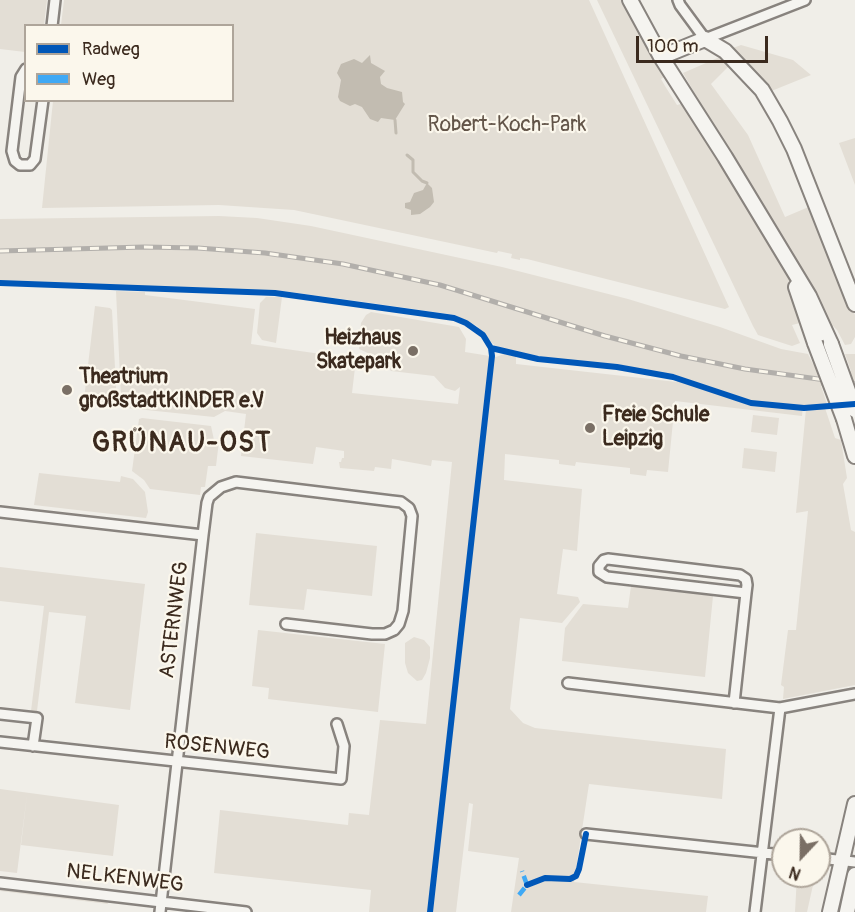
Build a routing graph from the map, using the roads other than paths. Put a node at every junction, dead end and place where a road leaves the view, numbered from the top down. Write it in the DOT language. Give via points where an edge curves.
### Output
graph roads {
  1 [pos="55,0"];
  2 [pos="630,0"];
  3 [pos="678,0"];
  4 [pos="805,0"];
  5 [pos="52,24"];
  6 [pos="705,39"];
  7 [pos="661,57"];
  8 [pos="24,72"];
  9 [pos="43,102"];
  10 [pos="781,249"];
  11 [pos="855,304"];
  12 [pos="850,415"];
  13 [pos="855,456"];
  14 [pos="0,512"];
  15 [pos="203,535"];
  16 [pos="746,593"];
  17 [pos="286,624"];
  18 [pos="568,683"];
  19 [pos="855,694"];
  20 [pos="734,703"];
  21 [pos="780,708"];
  22 [pos="0,714"];
  23 [pos="337,724"];
  24 [pos="0,742"];
  25 [pos="33,746"];
  26 [pos="177,762"];
  27 [pos="855,804"];
  28 [pos="586,834"];
  29 [pos="762,854"];
  30 [pos="771,854"];
  31 [pos="831,859"];
  32 [pos="849,861"];
  33 [pos="855,875"];
  34 [pos="0,883"];
  35 [pos="161,901"];
  36 [pos="160,912"];
  37 [pos="246,912"];
  38 [pos="755,912"];
  39 [pos="830,912"];
  40 [pos="847,912"];
  1 -- 5 [label="street"];
  2 -- 7 [label="main road"];
  3 -- 6 [label="street"];
  4 -- 6 [label="street"];
  6 -- 7 [label="main road"];
  6 -- 11 [label="main road" via="725,51 742,69 764,94 780,121"];
  7 -- 10 [label="main road"];
  8 -- 9 [label="street" via="12,151 13,159 20,165 30,165 35,159"];
  10 -- 12 [label="main road, bridge" via="815,343"];
  10 -- 12 [label="main road, bridge" via="831,344"];
  12 -- 13 [label="main road"];
  14 -- 15 [label="street, ASTERNWEG"];
  15 -- 17 [label="street" via="208,500 218,489 232,483 401,502 409,508 412,516 403,611 394,630 372,634"];
  15 -- 26 [label="street, ASTERNWEG"];
  16 -- 16 [label="street" via="746,579 740,574 608,559 599,566 599,572 607,577"];
  16 -- 20 [label="street"];
  18 -- 20 [label="street"];
  19 -- 21 [label="street"];
  20 -- 21 [label="street"];
  21 -- 29 [label="street"];
  22 -- 25 [label="street" via="37,718"];
  23 -- 26 [label="street, ROSENWEG" via="344,746 341,779"];
  24 -- 25 [label="street, ROSENWEG"];
  25 -- 26 [label="street, ROSENWEG"];
  26 -- 35 [label="street, ASTERNWEG"];
  27 -- 32 [label="main road"];
  28 -- 29 [label="street"];
  29 -- 30 [label="street"];
  29 -- 38 [label="street"];
  31 -- 32 [label="street"];
  32 -- 39 [label="main road"];
  33 -- 40 [label="main road"];
  34 -- 35 [label="street, NELKENWEG"];
  35 -- 36 [label="street, ASTERNWEG"];
  35 -- 37 [label="street, NELKENWEG"];
}
